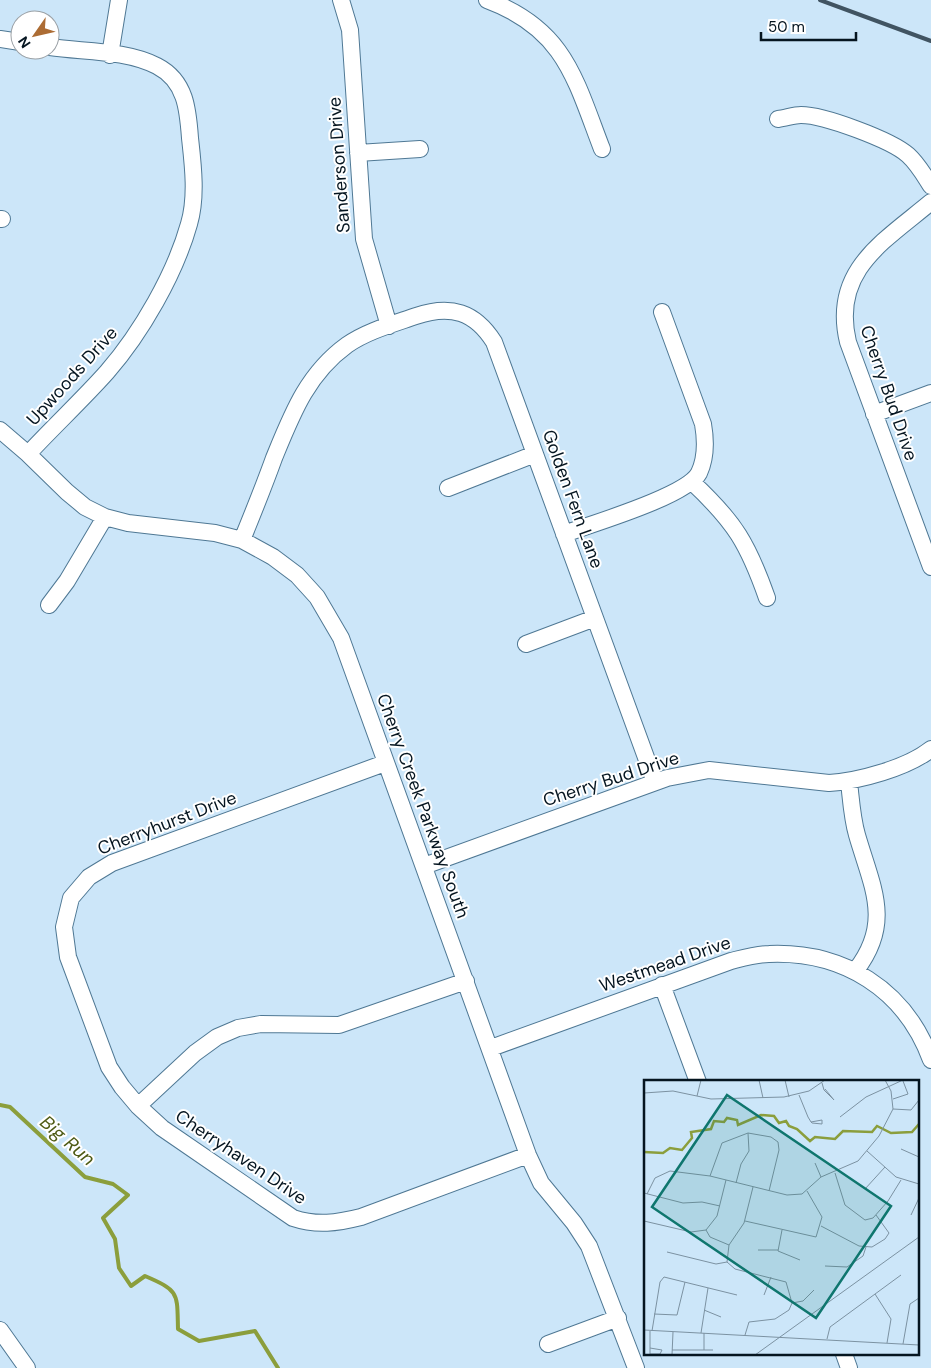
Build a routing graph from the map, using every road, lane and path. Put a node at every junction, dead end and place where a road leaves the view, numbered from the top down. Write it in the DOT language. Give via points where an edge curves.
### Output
graph roads {
  1 [pos="120,0"];
  2 [pos="341,0"];
  3 [pos="487,0"];
  4 [pos="60,48"];
  5 [pos="110,55"];
  6 [pos="778,119"];
  7 [pos="420,149"];
  8 [pos="602,150"];
  9 [pos="358,153"];
  10 [pos="931,186"];
  11 [pos="931,202"];
  12 [pos="662,312"];
  13 [pos="388,326"];
  14 [pos="931,394"];
  15 [pos="874,414"];
  16 [pos="0,430"];
  17 [pos="28,454"];
  18 [pos="535,454"];
  19 [pos="692,482"];
  20 [pos="448,488"];
  21 [pos="105,517"];
  22 [pos="564,534"];
  23 [pos="242,540"];
  24 [pos="931,567"];
  25 [pos="767,598"];
  26 [pos="49,605"];
  27 [pos="595,618"];
  28 [pos="526,644"];
  29 [pos="931,749"];
  30 [pos="386,763"];
  31 [pos="655,782"];
  32 [pos="849,782"];
  33 [pos="424,866"];
  34 [pos="856,970"];
  35 [pos="466,981"];
  36 [pos="662,985"];
  37 [pos="491,1048"];
  38 [pos="931,1060"];
  39 [pos="697,1080"];
  40 [pos="138,1106"];
  41 [pos="528,1155"];
  42 [pos="618,1318"];
  43 [pos="0,1330"];
  44 [pos="548,1344"];
  45 [pos="845,1356"];
  46 [pos="26,1368"];
  47 [pos="636,1368"];
  48 [pos="849,1368"];
  1 -- 5 [label="street"];
  2 -- 9 [label="street, Sanderson Drive" via="350,30"];
  3 -- 8 [label="street" via="523,16 546,34 564,57"];
  4 -- 5 [label="street"];
  5 -- 17 [label="street, Upwoods Drive" via="138,59 159,67 184,95 188,111 193,193 190,223 172,270 136,333 108,371"];
  6 -- 10 [label="street" via="800,115 823,118 887,142 908,155"];
  7 -- 9 [label="street"];
  9 -- 13 [label="street, Sanderson Drive" via="364,240"];
  11 -- 15 [label="street, Cherry Bud Drive" via="871,253 859,266 846,294 844,328"];
  12 -- 19 [label="street" via="704,424 703,460"];
  13 -- 18 [label="street, Golden Fern Lane" via="435,311 468,315 484,326 494,342"];
  13 -- 23 [label="street, Golden Fern Lane" via="348,344 330,358 307,386 293,411"];
  14 -- 15 [label="street"];
  15 -- 24 [label="street, Cherry Bud Drive"];
  16 -- 17 [label="street, Cherry Creek Parkway South"];
  17 -- 21 [label="street, Cherry Creek Parkway South" via="85,507"];
  18 -- 20 [label="street"];
  18 -- 22 [label="street, Golden Fern Lane"];
  19 -- 22 [label="street" via="665,496"];
  19 -- 25 [label="street" via="723,513 744,541"];
  21 -- 23 [label="street, Cherry Creek Parkway South"];
  21 -- 26 [label="street"];
  22 -- 27 [label="street, Golden Fern Lane"];
  23 -- 30 [label="street, Cherry Creek Parkway South" via="297,575 317,597 340,638"];
  27 -- 28 [label="street"];
  27 -- 31 [label="street, Golden Fern Lane"];
  29 -- 32 [label="street, Cherry Bud Drive" via="917,758"];
  30 -- 33 [label="street, Cherry Creek Parkway South"];
  30 -- 40 [label="street, Cherryhurst Drive" via="112,863 88,877 71,898 64,927 68,957 109,1066"];
  31 -- 32 [label="street, Cherry Bud Drive" via="710,770 829,783"];
  31 -- 33 [label="street, Cherry Bud Drive"];
  32 -- 34 [label="street" via="856,832 878,911 877,930 871,948"];
  33 -- 35 [label="street, Cherry Creek Parkway South"];
  34 -- 36 [label="street, Westmead Drive" via="795,954 767,954 731,961"];
  34 -- 38 [label="street, Westmead Drive" via="897,1003 913,1024"];
  35 -- 37 [label="street, Cherry Creek Parkway South"];
  35 -- 40 [label="street" via="339,1025 261,1024 238,1028 217,1037 195,1053"];
  36 -- 37 [label="street, Westmead Drive"];
  36 -- 39 [label="street"];
  37 -- 41 [label="street, Cherry Creek Parkway South"];
  40 -- 41 [label="street, Cherryhaven Drive" via="162,1128 275,1207 305,1222 334,1224 361,1217"];
  41 -- 42 [label="street, Cherry Creek Parkway South" via="541,1183 589,1246"];
  42 -- 44 [label="street"];
  42 -- 47 [label="street, Cherry Creek Parkway South"];
  43 -- 46 [label="street"];
  45 -- 48 [label="street"];
}
